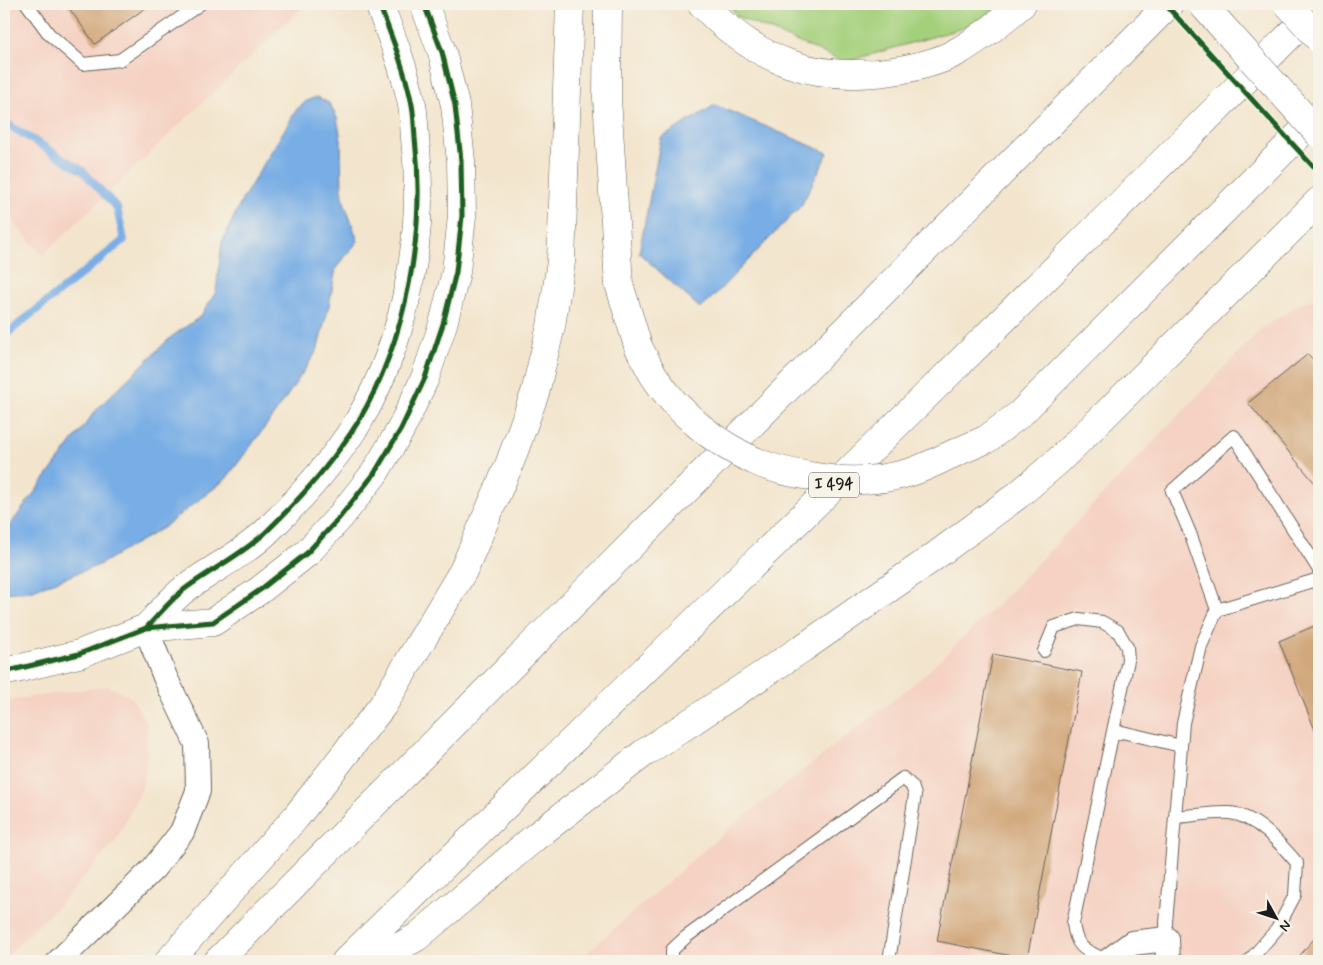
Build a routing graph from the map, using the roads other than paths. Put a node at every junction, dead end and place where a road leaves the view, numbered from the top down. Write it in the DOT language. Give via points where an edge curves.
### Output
graph roads {
  1 [pos="27,4"];
  2 [pos="200,4"];
  3 [pos="379,4"];
  4 [pos="424,4"];
  5 [pos="570,4"];
  6 [pos="608,4"];
  7 [pos="702,4"];
  8 [pos="1022,4"];
  9 [pos="1169,4"];
  10 [pos="1202,4"];
  11 [pos="1288,4"];
  12 [pos="1319,6"];
  13 [pos="1319,39"];
  14 [pos="1319,115"];
  15 [pos="1319,134"];
  16 [pos="1319,201"];
  17 [pos="1319,570"];
  18 [pos="1319,580"];
  19 [pos="1217,610"];
  20 [pos="146,628"];
  21 [pos="1044,651"];
  22 [pos="4,672"];
  23 [pos="1112,736"];
  24 [pos="1181,746"];
  25 [pos="1176,817"];
  26 [pos="1167,950"];
  27 [pos="59,961"];
  28 [pos="169,961"];
  29 [pos="218,961"];
  30 [pos="346,961"];
  31 [pos="374,961"];
  32 [pos="672,961"];
  33 [pos="889,961"];
  34 [pos="1108,961"];
  35 [pos="1249,961"];
  1 -- 2 [label="lane" via="49,34 83,64 120,60"];
  3 -- 20 [label="main road" via="411,101 419,211 413,264 399,324 381,376 358,422 306,490 265,533 185,589"];
  4 -- 20 [label="main road" via="442,52 455,105 462,216 456,272 425,378 401,429 374,474 308,553 213,622"];
  5 -- 28 [label="main road" via="561,262 551,326 535,393 509,465 463,571 383,704 296,817"];
  6 -- 14 [label="main road, bridge" via="607,98 619,284 638,346 655,378 696,424 756,462 820,478 852,481 909,473 988,439 1020,414"];
  7 -- 8 [label="main road" via="751,46 793,66 826,74 869,75 911,68 953,54 994,29"];
  9 -- 29 [label="main road"];
  10 -- 15 [label="main road, bridge"];
  11 -- 13 [label="main road, bridge"];
  12 -- 30 [label="main road, I 494" via="1132,194"];
  16 -- 31 [label="main road" via="1058,461 1018,495 804,648 644,753 534,838 417,937"];
  17 -- 19 [label="lane" via="1234,436 1172,491"];
  18 -- 19 [label="lane"];
  19 -- 24 [label="lane" via="1201,646 1183,723"];
  20 -- 22 [label="main road" via="79,654"];
  20 -- 27 [label="street" via="197,744 198,791 182,832 153,868"];
  21 -- 23 [label="lane" via="1054,627 1078,619 1102,622 1118,630 1128,647 1128,660"];
  23 -- 24 [label="lane" via="1122,732"];
  23 -- 34 [label="lane" via="1073,923 1080,946"];
  24 -- 25 [label="lane"];
  25 -- 26 [label="lane" via="1166,923"];
  25 -- 35 [label="lane" via="1230,813 1249,820 1278,840 1297,862 1295,895 1277,929"];
  26 -- 34 [label="street" via="1132,943"];
  32 -- 33 [label="lane" via="672,950 686,937 903,778 912,786 915,795"];
}
